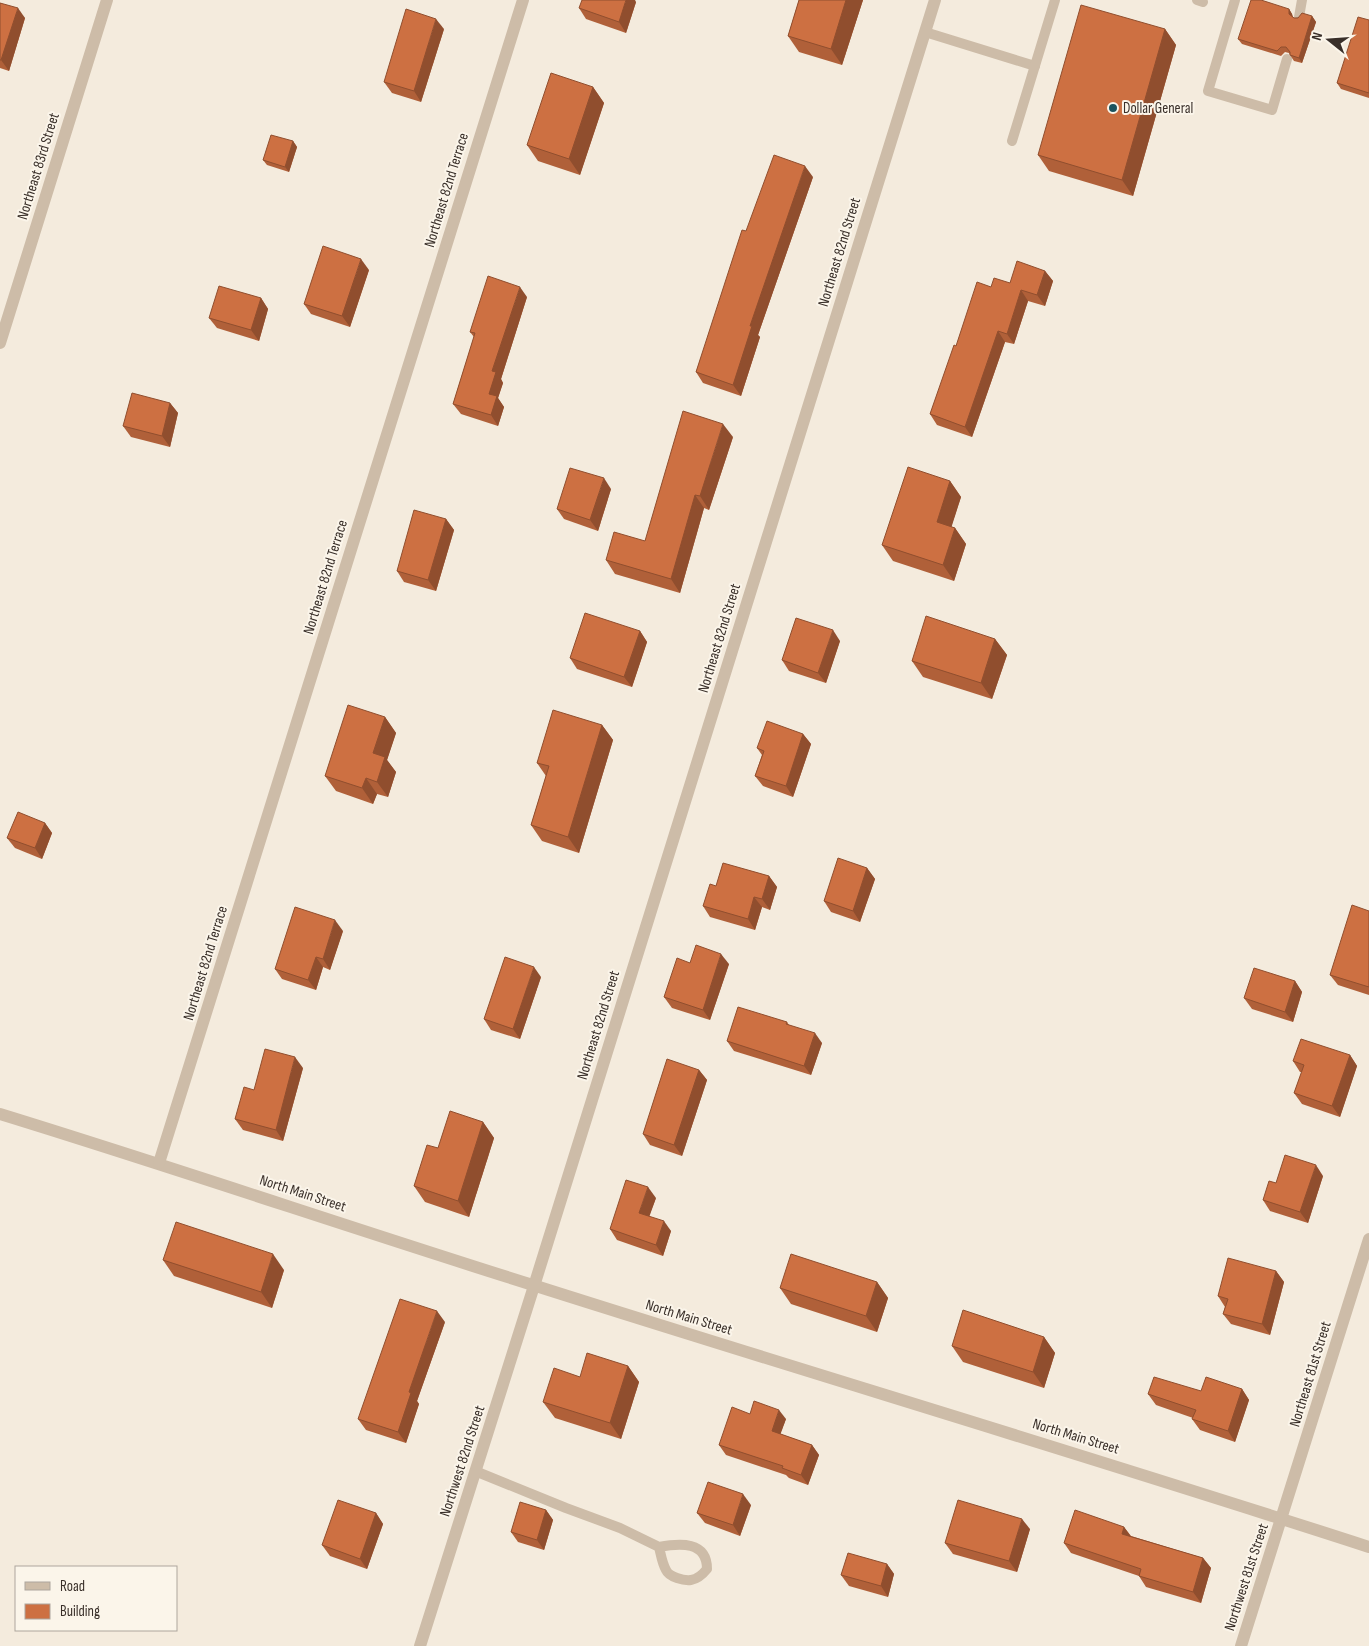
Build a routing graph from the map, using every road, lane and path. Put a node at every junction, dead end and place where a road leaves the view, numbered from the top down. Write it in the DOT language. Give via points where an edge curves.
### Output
graph roads {
  1 [pos="107,0"];
  2 [pos="522,0"];
  3 [pos="935,0"];
  4 [pos="1055,0"];
  5 [pos="1235,0"];
  6 [pos="1302,0"];
  7 [pos="1299,16"];
  8 [pos="925,32"];
  9 [pos="1287,59"];
  10 [pos="1035,66"];
  11 [pos="1012,141"];
  12 [pos="0,343"];
  13 [pos="0,1114"];
  14 [pos="159,1163"];
  15 [pos="1369,1239"];
  16 [pos="534,1286"];
  17 [pos="476,1471"];
  18 [pos="1282,1518"];
  19 [pos="659,1547"];
  20 [pos="1369,1547"];
  21 [pos="420,1646"];
  22 [pos="1241,1646"];
  1 -- 12 [label="street, Northeast 83rd Street"];
  2 -- 14 [label="street, Northeast 82nd Terrace"];
  3 -- 8 [label="street, Northeast 82nd Street"];
  4 -- 10 [label="lane"];
  5 -- 9 [label="lane" via="1208,91 1272,110"];
  6 -- 7 [label="lane"];
  8 -- 10 [label="lane"];
  8 -- 16 [label="street, Northeast 82nd Street"];
  10 -- 11 [label="lane"];
  13 -- 14 [label="street, North Main Street"];
  14 -- 16 [label="street, North Main Street"];
  15 -- 18 [label="street, Northeast 81st Street"];
  16 -- 17 [label="street, Northwest 82nd Street"];
  16 -- 18 [label="street, North Main Street"];
  17 -- 19 [label="lane" via="620,1528"];
  17 -- 21 [label="street, Northwest 82nd Street"];
  18 -- 20 [label="street, North Main Street"];
  18 -- 22 [label="street, Northwest 81st Street"];
  19 -- 19 [label="lane" via="667,1573 676,1578 691,1580 707,1569 707,1559 700,1550 686,1545"];
}
